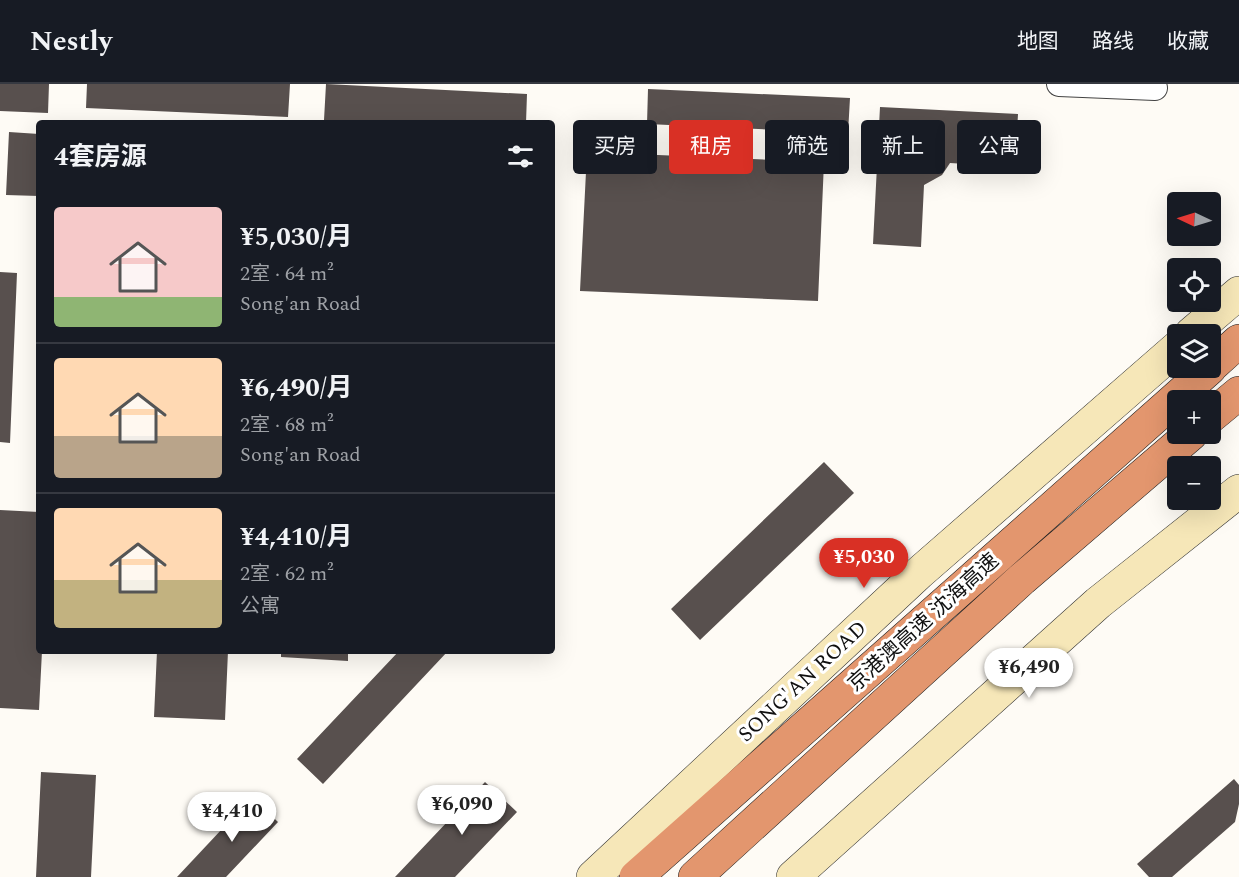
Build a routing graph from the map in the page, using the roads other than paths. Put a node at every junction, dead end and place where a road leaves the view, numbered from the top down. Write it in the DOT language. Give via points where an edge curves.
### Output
graph roads {
  1 [pos="1059,84"];
  2 [pos="1155,88"];
  3 [pos="1239,293"];
  4 [pos="1203,324"];
  5 [pos="1239,341"];
  6 [pos="1167,356"];
  7 [pos="1221,357"];
  8 [pos="1198,378"];
  9 [pos="1239,393"];
  10 [pos="1221,408"];
  11 [pos="1179,444"];
  12 [pos="1239,491"];
  13 [pos="593,877"];
  14 [pos="636,877"];
  15 [pos="694,877"];
  16 [pos="793,877"];
  1 -- 2 [label="street"];
  3 -- 4 [label="main road"];
  5 -- 7 [label="highway, 京港澳高速 沈海高速"];
  6 -- 13 [label="main road, SONG'AN ROAD" via="919,573"];
  8 -- 14 [label="highway, 京港澳高速 沈海高速"];
  9 -- 10 [label="highway"];
  11 -- 15 [label="highway, 京港澳高速 沈海高速" via="1022,579"];
  12 -- 16 [label="main road" via="1098,603"];
}
